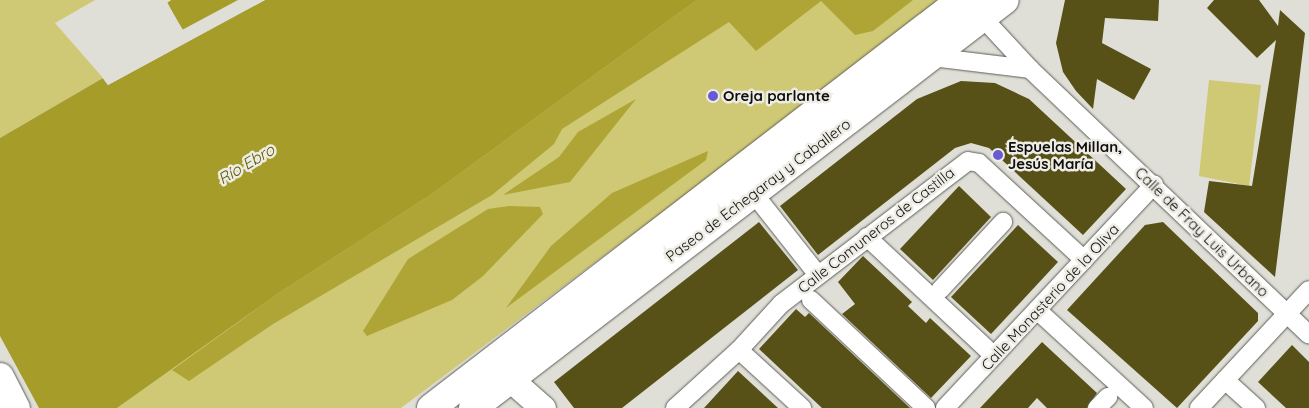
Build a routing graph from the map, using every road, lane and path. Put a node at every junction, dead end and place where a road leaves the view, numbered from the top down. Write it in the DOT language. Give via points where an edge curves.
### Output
graph roads {
  1 [pos="962,0"];
  2 [pos="1005,0"];
  3 [pos="979,9"];
  4 [pos="931,57"];
  5 [pos="1030,69"];
  6 [pos="1154,185"];
  7 [pos="754,194"];
  8 [pos="1003,222"];
  9 [pos="867,238"];
  10 [pos="1084,260"];
  11 [pos="818,276"];
  12 [pos="940,290"];
  13 [pos="1309,290"];
  14 [pos="811,300"];
  15 [pos="1037,310"];
  16 [pos="1287,314"];
  17 [pos="1309,335"];
  18 [pos="739,350"];
  19 [pos="994,356"];
  20 [pos="475,375"];
  21 [pos="0,377"];
  22 [pos="510,379"];
  23 [pos="1226,380"];
  24 [pos="16,408"];
  25 [pos="431,408"];
  26 [pos="473,408"];
  27 [pos="543,408"];
  28 [pos="675,408"];
  29 [pos="802,408"];
  30 [pos="926,408"];
  31 [pos="944,408"];
  32 [pos="1144,408"];
  33 [pos="1200,408"];
  34 [pos="1256,408"];
  1 -- 20 [label="main road, Paseo de Echegaray y Caballero"];
  2 -- 3 [label="main road, Paseo de Echegaray y Caballero"];
  3 -- 4 [label="main road, Paseo de Echegaray y Caballero"];
  3 -- 5 [label="street, Calle de Fray Luis Urbano"];
  4 -- 5 [label="street"];
  4 -- 7 [label="main road, Paseo de Echegaray y Caballero"];
  5 -- 6 [label="street, Calle de Fray Luis Urbano"];
  6 -- 10 [label="street, Calle Monasterio de la Oliva"];
  6 -- 16 [label="street, Calle de Fray Luis Urbano"];
  7 -- 11 [label="street"];
  7 -- 22 [label="main road, Paseo de Echegaray y Caballero"];
  8 -- 12 [label="street"];
  9 -- 10 [label="street, Calle Comuneros de Castilla" via="972,161"];
  9 -- 11 [label="street, Calle Comuneros de Castilla"];
  9 -- 19 [label="street"];
  10 -- 15 [label="street, Calle Monasterio de la Oliva"];
  11 -- 18 [label="street, Calle Comuneros de Castilla" via="780,304"];
  13 -- 16 [label="street"];
  14 -- 30 [label="street"];
  15 -- 19 [label="street, Calle Monasterio de la Oliva"];
  15 -- 32 [label="street"];
  16 -- 17 [label="street, Calle de Fray Luis Urbano"];
  16 -- 23 [label="street"];
  18 -- 28 [label="street, Calle Comuneros de Castilla"];
  18 -- 29 [label="street"];
  19 -- 31 [label="street, Calle Monasterio de la Oliva"];
  20 -- 22 [label="street"];
  20 -- 25 [label="main road, Paseo de Echegaray y Caballero"];
  21 -- 24 [label="main road"];
  22 -- 26 [label="main road, Paseo de Echegaray y Caballero"];
  22 -- 27 [label="street"];
  23 -- 33 [label="street"];
  23 -- 34 [label="street"];
}
